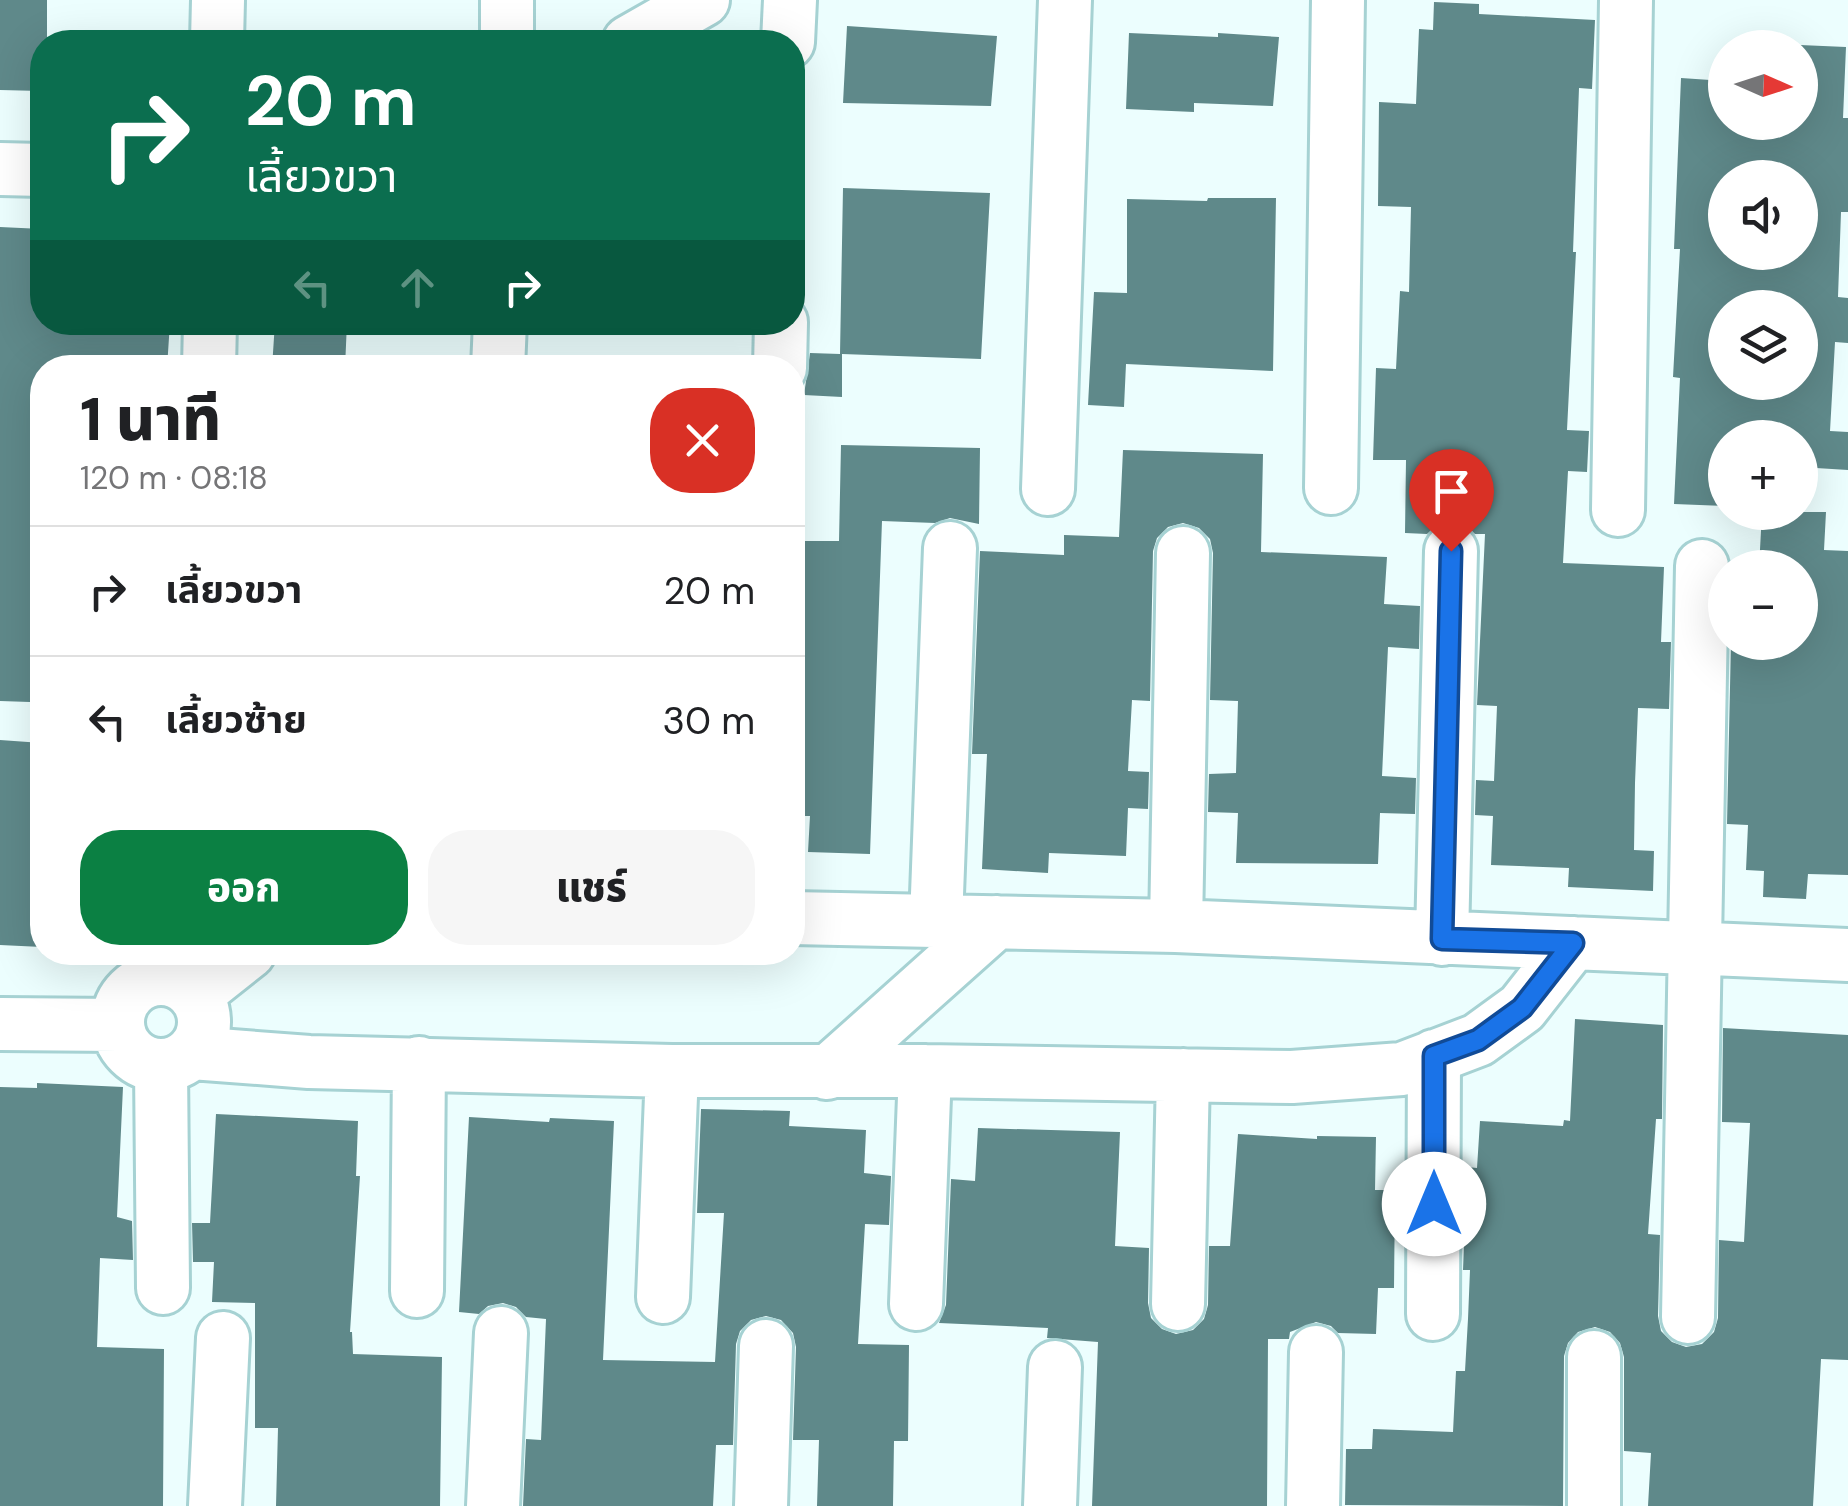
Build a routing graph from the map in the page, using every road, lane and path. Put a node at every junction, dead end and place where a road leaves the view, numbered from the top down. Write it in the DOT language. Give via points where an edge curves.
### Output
graph roads {
  1 [pos="218,0"];
  2 [pos="507,0"];
  3 [pos="703,0"];
  4 [pos="790,0"];
  5 [pos="1065,0"];
  6 [pos="1338,0"];
  7 [pos="1626,0"];
  8 [pos="218,30"];
  9 [pos="507,30"];
  10 [pos="650,30"];
  11 [pos="789,30"];
  12 [pos="0,169"];
  13 [pos="30,170"];
  14 [pos="1331,488"];
  15 [pos="1048,489"];
  16 [pos="1618,510"];
  17 [pos="950,548"];
  18 [pos="1451,551"];
  19 [pos="1182,553"];
  20 [pos="1702,566"];
  21 [pos="805,918"];
  22 [pos="936,921"];
  23 [pos="996,922"];
  24 [pos="1176,926"];
  25 [pos="1442,939"];
  26 [pos="1573,943"];
  27 [pos="1695,950"];
  28 [pos="1848,955"];
  29 [pos="204,965"];
  30 [pos="170,975"];
  31 [pos="0,1024"];
  32 [pos="118,1026"];
  33 [pos="1434,1056"];
  34 [pos="177,1060"];
  35 [pos="419,1064"];
  36 [pos="672,1071"];
  37 [pos="925,1071"];
  38 [pos="827,1073"];
  39 [pos="1184,1075"];
  40 [pos="163,1288"];
  41 [pos="416,1292"];
  42 [pos="663,1297"];
  43 [pos="916,1304"];
  44 [pos="1178,1304"];
  45 [pos="1433,1314"];
  46 [pos="1688,1318"];
  47 [pos="500,1333"];
  48 [pos="223,1338"];
  49 [pos="766,1346"];
  50 [pos="1316,1352"];
  51 [pos="1594,1357"];
  52 [pos="1054,1367"];
  53 [pos="215,1506"];
  54 [pos="493,1506"];
  55 [pos="760,1506"];
  56 [pos="1050,1506"];
  57 [pos="1313,1506"];
  58 [pos="1594,1506"];
  1 -- 8 [label="street"];
  2 -- 9 [label="street"];
  3 -- 10 [label="street"];
  4 -- 11 [label="street"];
  5 -- 15 [label="street"];
  6 -- 14 [label="street"];
  7 -- 16 [label="street"];
  12 -- 13 [label="street"];
  17 -- 22 [label="street"];
  18 -- 25 [label="street"];
  19 -- 24 [label="street"];
  20 -- 27 [label="street"];
  21 -- 22 [label="street"];
  22 -- 23 [label="street"];
  23 -- 24 [label="street"];
  23 -- 38 [label="street"];
  24 -- 25 [label="street"];
  25 -- 26 [label="street"];
  26 -- 27 [label="street"];
  26 -- 33 [label="street" via="1522,1008 1478,1040"];
  27 -- 28 [label="street"];
  27 -- 46 [label="street"];
  29 -- 30 [label="street"];
  30 -- 32 [label="street" via="127,994"];
  30 -- 34 [label="street" via="203,1008 206,1025 202,1040"];
  31 -- 32 [label="street"];
  32 -- 34 [label="street" via="122,1042 146,1063"];
  33 -- 39 [label="street" via="1402,1069"];
  33 -- 45 [label="street"];
  34 -- 35 [label="street"];
  34 -- 40 [label="street"];
  35 -- 36 [label="street"];
  35 -- 41 [label="street"];
  36 -- 38 [label="street"];
  36 -- 42 [label="street"];
  37 -- 38 [label="street"];
  37 -- 39 [label="street"];
  37 -- 43 [label="street"];
  39 -- 44 [label="street"];
  47 -- 54 [label="street"];
  48 -- 53 [label="street"];
  49 -- 55 [label="street"];
  50 -- 57 [label="street"];
  51 -- 58 [label="street"];
  52 -- 56 [label="street"];
}
